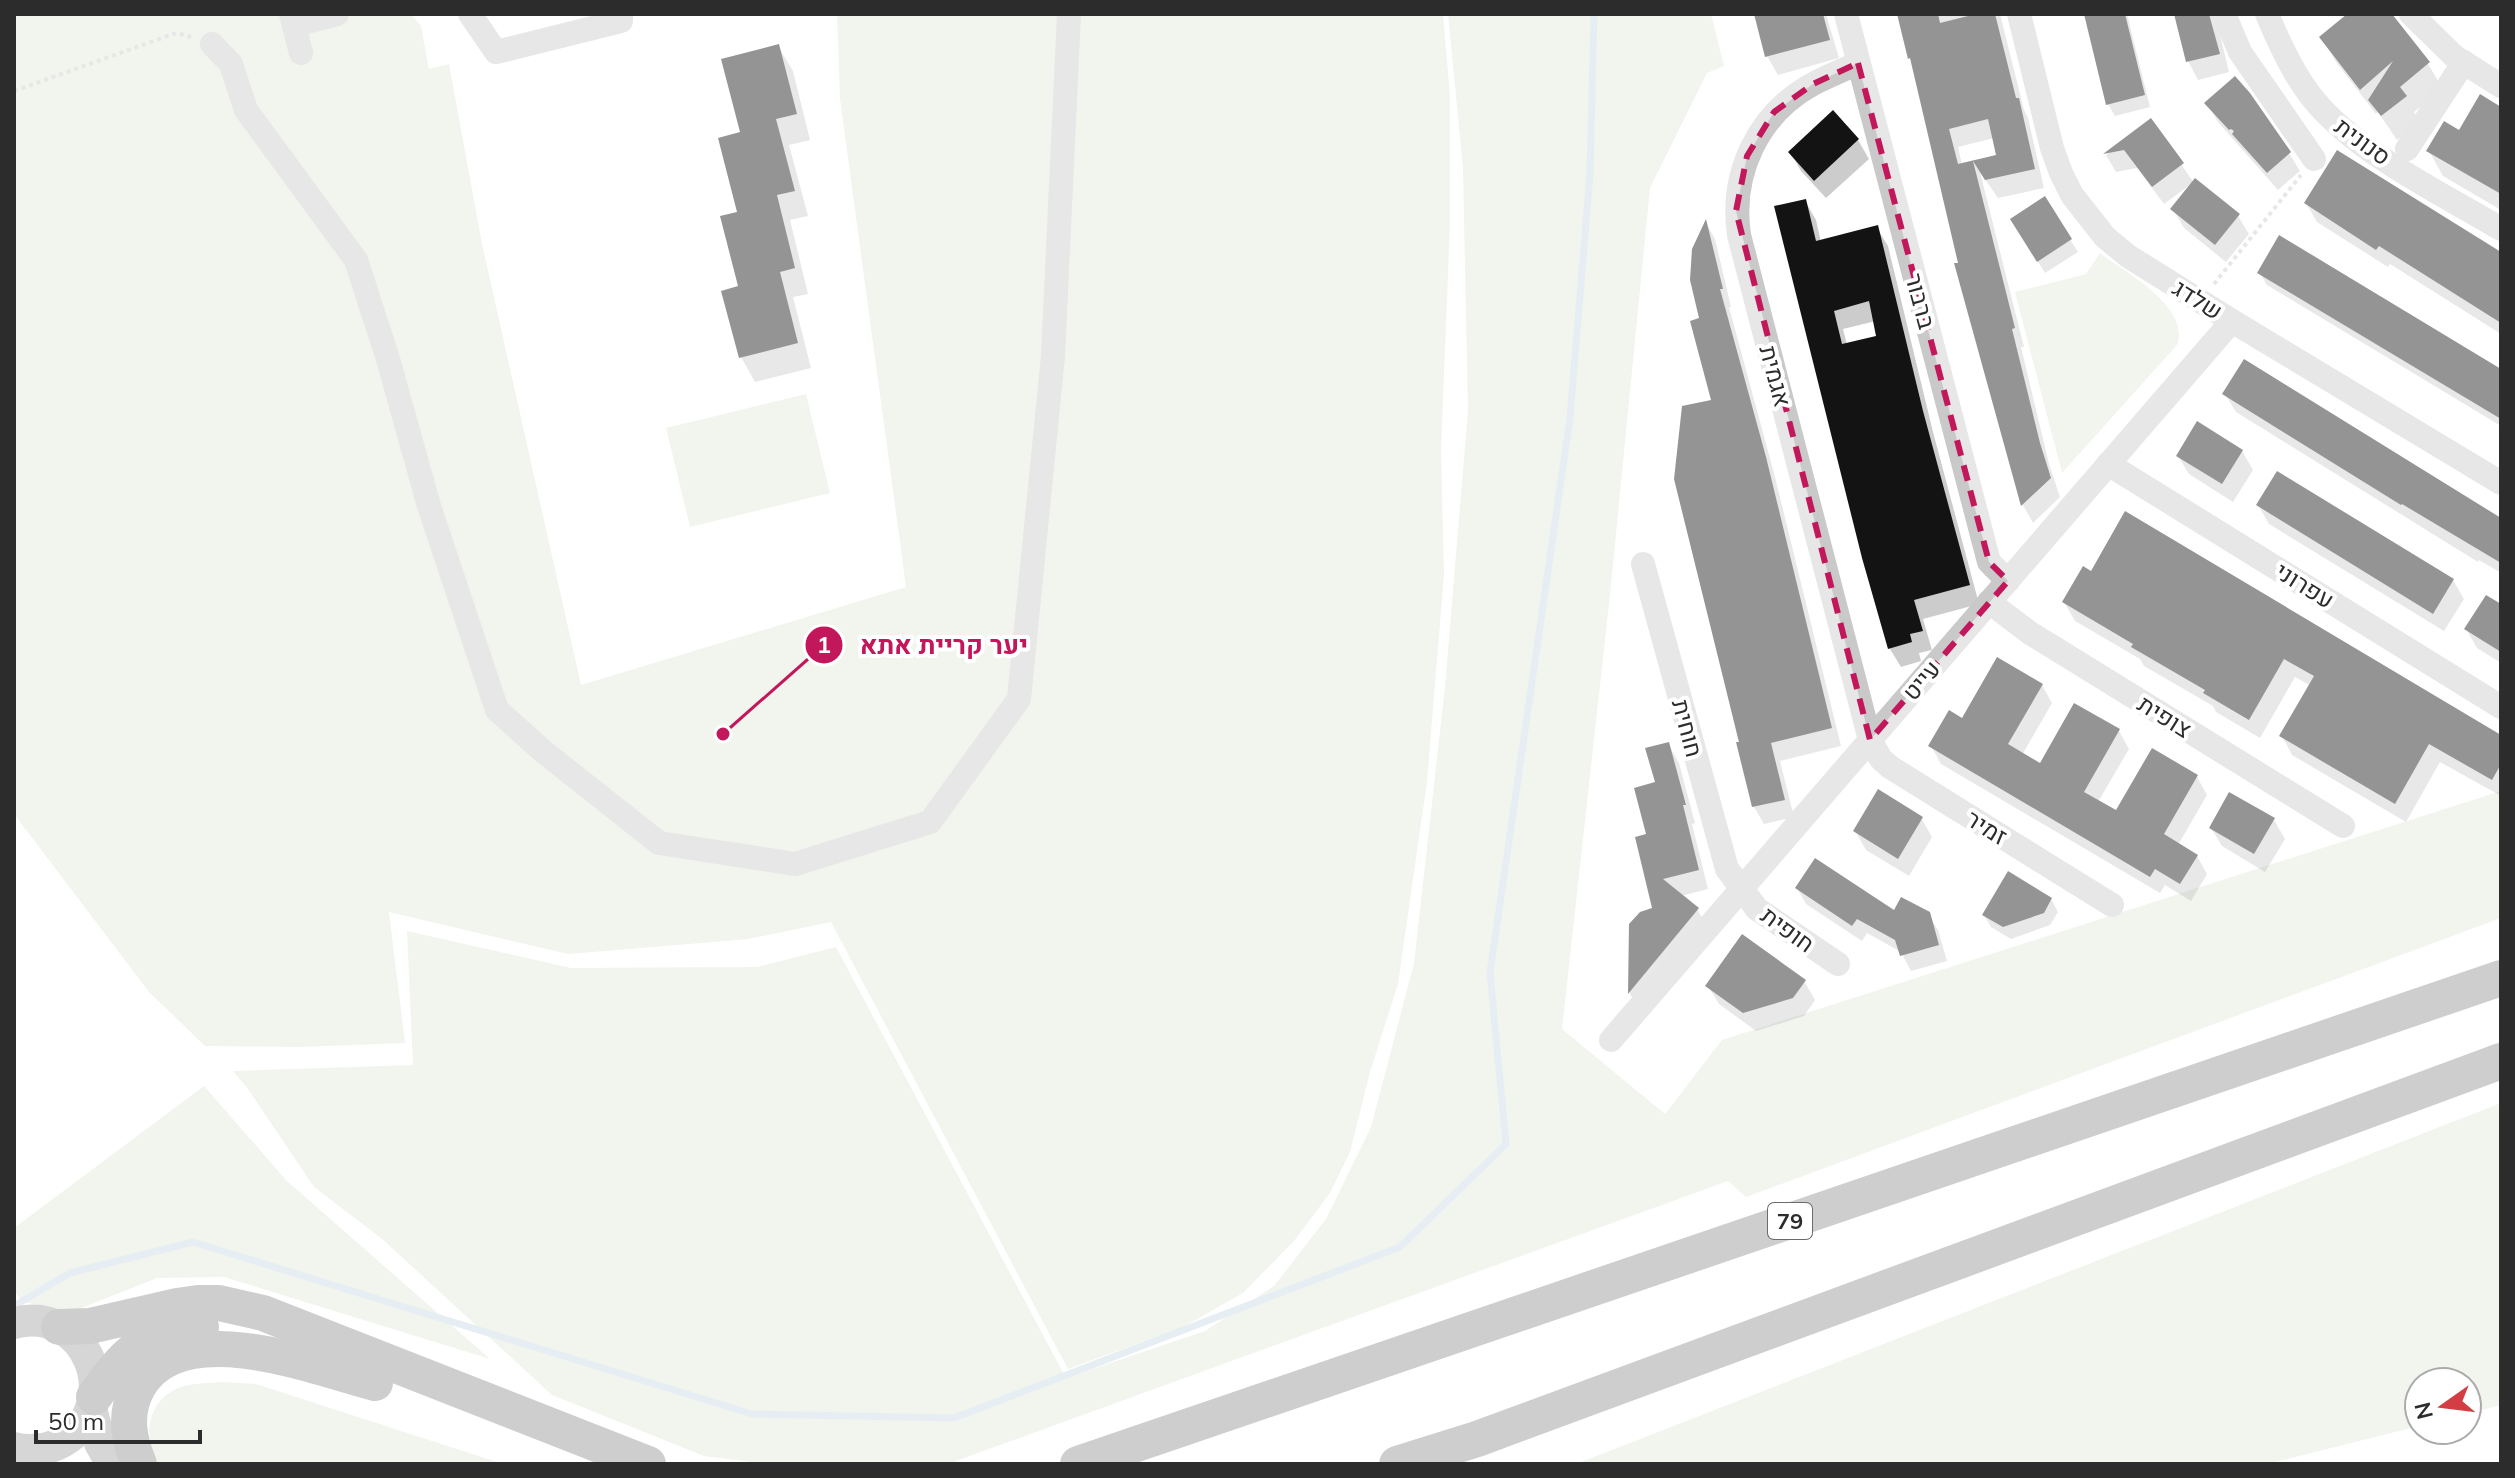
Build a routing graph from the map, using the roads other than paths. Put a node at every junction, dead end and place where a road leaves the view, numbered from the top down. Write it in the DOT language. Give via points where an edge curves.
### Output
graph roads {
  1 [pos="337,14"];
  2 [pos="470,14"];
  3 [pos="621,14"];
  4 [pos="1069,14"];
  5 [pos="1846,14"];
  6 [pos="2019,14"];
  7 [pos="2224,14"];
  8 [pos="2267,14"];
  9 [pos="2411,14"];
  10 [pos="292,20"];
  11 [pos="212,44"];
  12 [pos="301,53"];
  13 [pos="2464,62"];
  14 [pos="1858,63"];
  15 [pos="2501,86"];
  16 [pos="2407,149"];
  17 [pos="2314,159"];
  18 [pos="2501,229"];
  19 [pos="2232,321"];
  20 [pos="2108,464"];
  21 [pos="2501,483"];
  22 [pos="1643,564"];
  23 [pos="2008,581"];
  24 [pos="1989,602"];
  25 [pos="2501,707"];
  26 [pos="1870,740"];
  27 [pos="2343,826"];
  28 [pos="1742,889"];
  29 [pos="2112,905"];
  30 [pos="1838,964"];
  31 [pos="2501,978"];
  32 [pos="1611,1040"];
  33 [pos="2501,1061"];
  34 [pos="17,1320"];
  35 [pos="59,1327"];
  36 [pos="375,1383"];
  37 [pos="93,1403"];
  38 [pos="1477,1439"];
  39 [pos="16,1448"];
  40 [pos="55,1464"];
  41 [pos="112,1464"];
  42 [pos="139,1464"];
  43 [pos="583,1464"];
  44 [pos="648,1464"];
  45 [pos="1078,1464"];
  46 [pos="1397,1464"];
  47 [pos="1430,1464"];
  1 -- 10 [label="street"];
  2 -- 3 [label="street" via="496,52 621,21"];
  4 -- 11 [label="street" via="1053,356 1019,699 930,822 795,864 659,843 497,710 356,260 246,110 231,64"];
  5 -- 14 [label="street, ברבור"];
  6 -- 19 [label="street, שלדג" via="2052,148 2072,195 2105,237 2128,256"];
  7 -- 17 [label="street" via="2240,52"];
  8 -- 18 [label="street, סנונית" via="2303,87 2333,121"];
  9 -- 13 [label="street"];
  10 -- 12 [label="street"];
  13 -- 15 [label="street"];
  13 -- 16 [label="street"];
  14 -- 23 [label="street, ברבור" via="1989,562"];
  14 -- 26 [label="street, אגמית" via="1813,84 1774,112 1747,156 1736,211"];
  19 -- 20 [label="street, עייט"];
  19 -- 21 [label="street, שלדג"];
  20 -- 23 [label="street, עייט"];
  20 -- 25 [label="street, עפרוני"];
  22 -- 28 [label="street, חוחית" via="1723,857"];
  23 -- 24 [label="street, עייט"];
  24 -- 26 [label="street, עייט"];
  24 -- 27 [label="street, צופית" via="2030,633"];
  26 -- 28 [label="street, עייט"];
  26 -- 29 [label="street, זמיר" via="1890,767"];
  28 -- 30 [label="street, חופית" via="1770,920"];
  28 -- 32 [label="street, עייט"];
  31 -- 45 [label="highway, 79"];
  33 -- 38 [label="highway"];
  34 -- 35 [label="main road"];
  35 -- 37 [label="main road" via="88,1356 95,1376"];
  35 -- 44 [label="highway" via="90,1326 187,1304 242,1307"];
  36 -- 37 [label="highway" via="225,1328 183,1328 141,1343 112,1372"];
  36 -- 42 [label="highway" via="232,1348 177,1355 151,1372 132,1401 129,1431"];
  36 -- 43 [label="highway"];
  37 -- 39 [label="main road" via="83,1424 56,1446"];
  37 -- 41 [label="main road" via="100,1443"];
  38 -- 46 [label="highway"];
  38 -- 47 [label="highway"];
  39 -- 40 [label="main road"];
}
